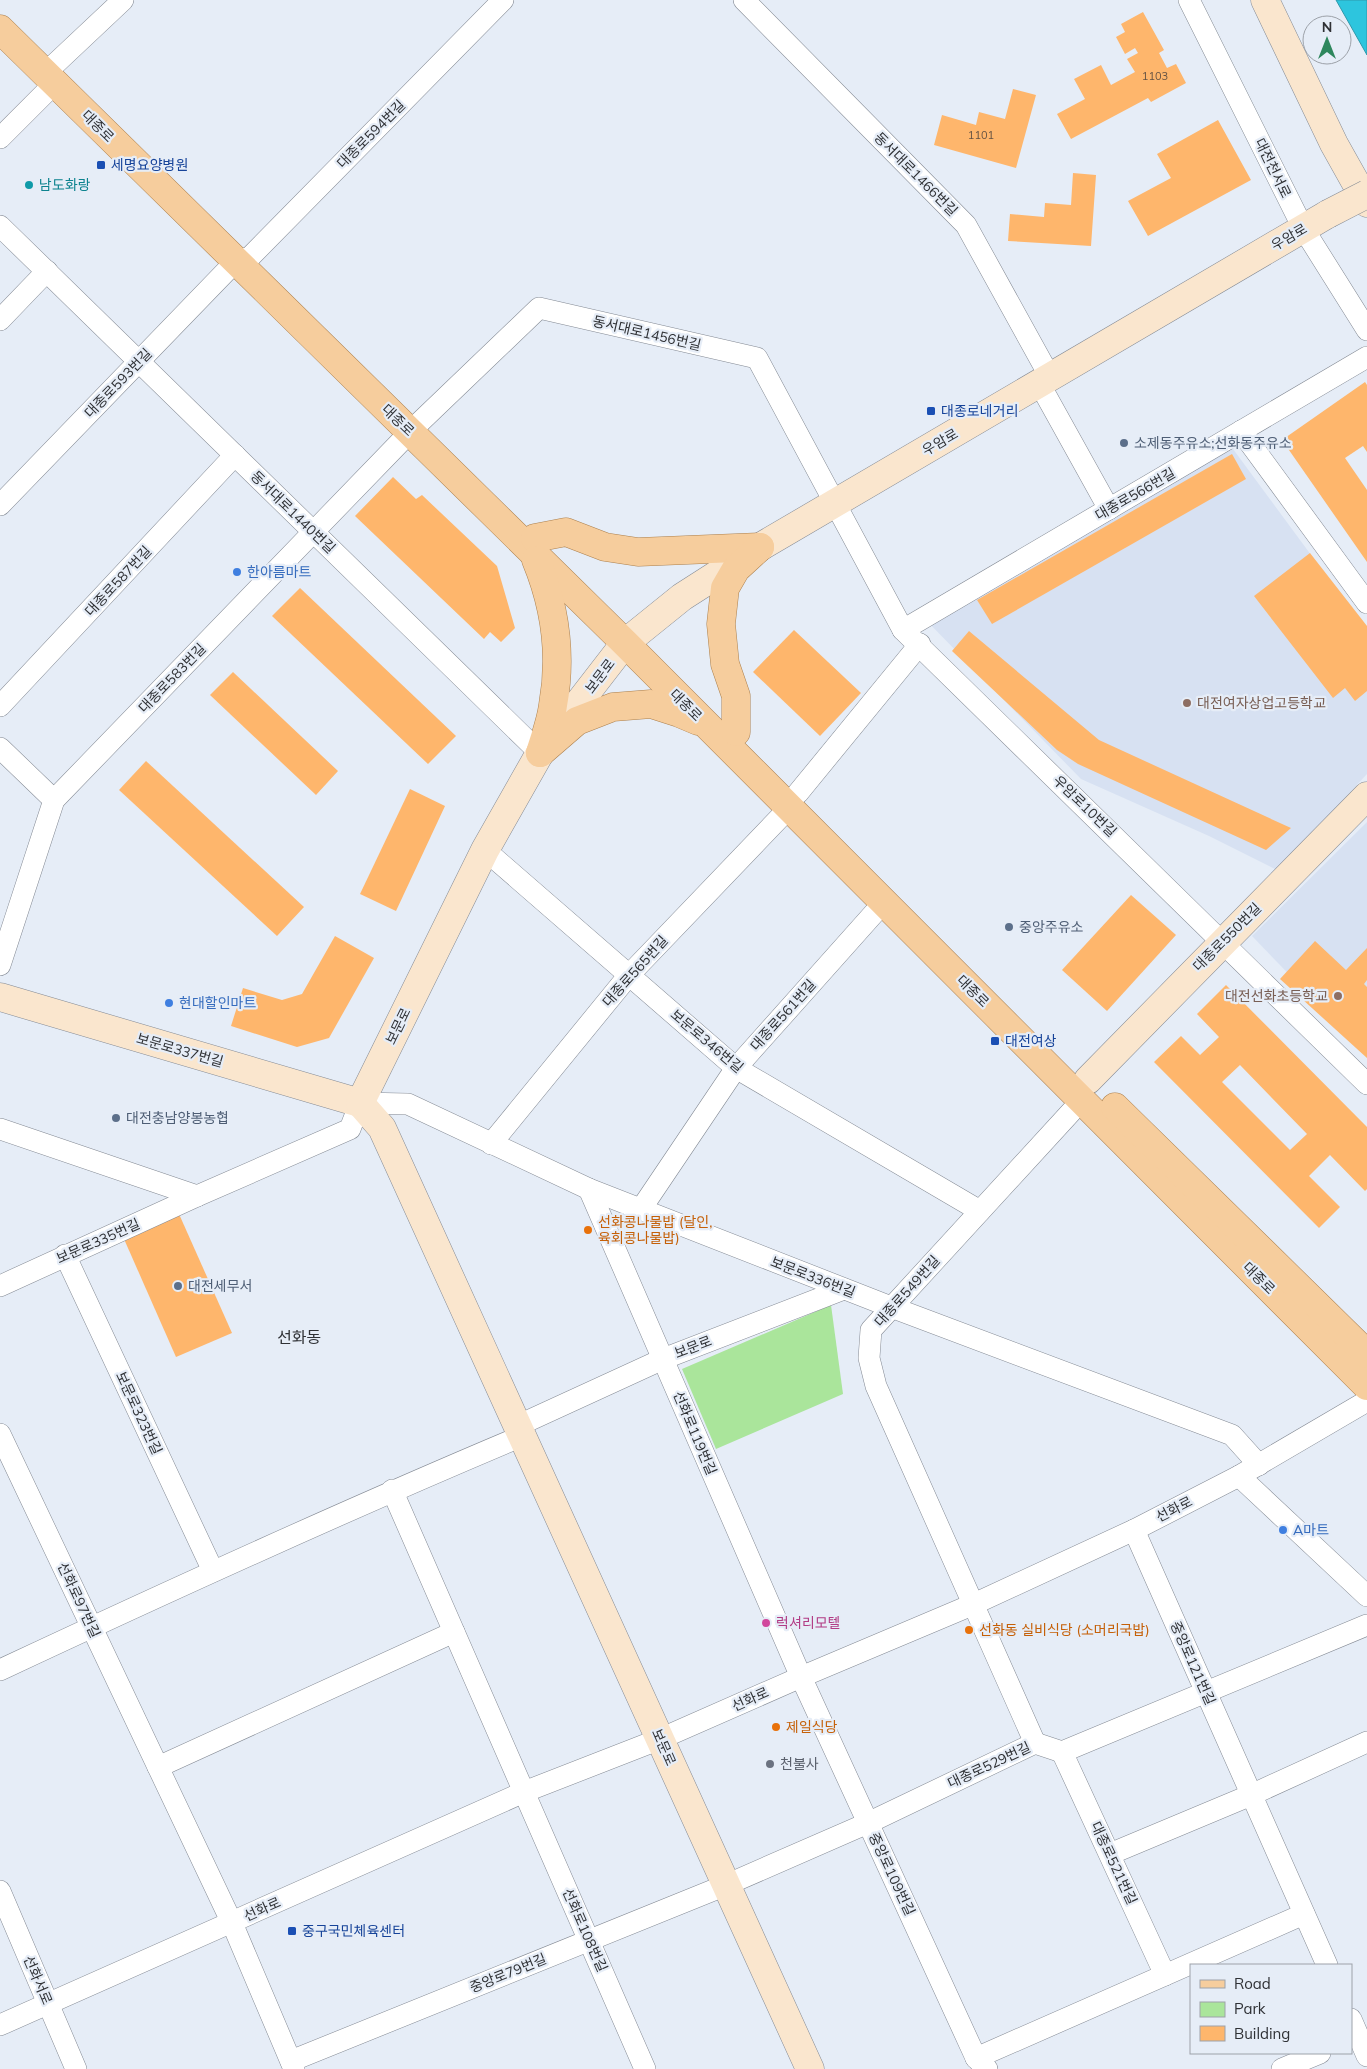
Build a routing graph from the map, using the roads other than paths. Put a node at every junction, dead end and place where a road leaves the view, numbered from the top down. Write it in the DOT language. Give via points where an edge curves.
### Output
graph roads {
  1 [pos="123,0"];
  2 [pos="503,0"];
  3 [pos="744,0"];
  4 [pos="1189,0"];
  5 [pos="1265,0"];
  6 [pos="0,10"];
  7 [pos="0,29"];
  8 [pos="55,74"];
  9 [pos="0,138"];
  10 [pos="1367,194"];
  11 [pos="1367,203"];
  12 [pos="0,226"];
  13 [pos="1303,228"];
  14 [pos="243,259"];
  15 [pos="47,271"];
  16 [pos="0,320"];
  17 [pos="1367,330"];
  18 [pos="1367,357"];
  19 [pos="139,362"];
  20 [pos="1044,380"];
  21 [pos="415,428"];
  22 [pos="1241,431"];
  23 [pos="235,456"];
  24 [pos="835,503"];
  25 [pos="0,505"];
  26 [pos="1109,509"];
  27 [pos="313,532"];
  28 [pos="534,546"];
  29 [pos="760,547"];
  30 [pos="1367,603"];
  31 [pos="903,630"];
  32 [pos="631,638"];
  33 [pos="920,644"];
  34 [pos="0,706"];
  35 [pos="707,725"];
  36 [pos="736,732"];
  37 [pos="0,748"];
  38 [pos="540,753"];
  39 [pos="1367,796"];
  40 [pos="54,800"];
  41 [pos="794,800"];
  42 [pos="485,850"];
  43 [pos="884,902"];
  44 [pos="1222,941"];
  45 [pos="0,965"];
  46 [pos="629,975"];
  47 [pos="0,997"];
  48 [pos="736,1068"];
  49 [pos="1367,1084"];
  50 [pos="1085,1090"];
  51 [pos="360,1103"];
  52 [pos="0,1129"];
  53 [pos="491,1144"];
  54 [pos="589,1189"];
  55 [pos="197,1196"];
  56 [pos="641,1209"];
  57 [pos="980,1211"];
  58 [pos="65,1255"];
  59 [pos="0,1286"];
  60 [pos="844,1289"];
  61 [pos="891,1307"];
  62 [pos="1367,1354"];
  63 [pos="662,1359"];
  64 [pos="1367,1386"];
  65 [pos="1367,1401"];
  66 [pos="520,1431"];
  67 [pos="0,1434"];
  68 [pos="1259,1464"];
  69 [pos="1240,1476"];
  70 [pos="392,1490"];
  71 [pos="1134,1530"];
  72 [pos="213,1571"];
  73 [pos="1367,1596"];
  74 [pos="974,1604"];
  75 [pos="1367,1625"];
  76 [pos="92,1627"];
  77 [pos="454,1632"];
  78 [pos="0,1670"];
  79 [pos="801,1677"];
  80 [pos="1205,1691"];
  81 [pos="660,1739"];
  82 [pos="1367,1742"];
  83 [pos="1035,1743"];
  84 [pos="1062,1752"];
  85 [pos="158,1767"];
  86 [pos="524,1792"];
  87 [pos="1251,1795"];
  88 [pos="868,1823"];
  89 [pos="1110,1854"];
  90 [pos="726,1885"];
  91 [pos="0,1891"];
  92 [pos="1304,1914"];
  93 [pos="232,1923"];
  94 [pos="590,1940"];
  95 [pos="1190,1964"];
  96 [pos="1190,1964"];
  97 [pos="1327,1964"];
  98 [pos="1165,1975"];
  99 [pos="48,2004"];
  100 [pos="0,2025"];
  101 [pos="1357,2032"];
  102 [pos="1318,2054"];
  103 [pos="1367,2056"];
  104 [pos="982,2063"];
  105 [pos="292,2065"];
  106 [pos="643,2068"];
  107 [pos="76,2069"];
  108 [pos="810,2069"];
  109 [pos="1282,2069"];
  1 -- 8 [label="street"];
  2 -- 14 [label="street, 대종로594번길"];
  3 -- 20 [label="street, 동서대로1466번길" via="966,225"];
  4 -- 13 [label="street, 대전천서로"];
  5 -- 11 [label="main road" via="1334,144"];
  6 -- 8 [label="main road, 대종로"];
  7 -- 8 [label="main road, 대종로"];
  8 -- 9 [label="street"];
  8 -- 14 [label="main road, 대종로"];
  10 -- 13 [label="main road, 우암로, bridge"];
  12 -- 15 [label="street, 동서대로1440번길"];
  13 -- 17 [label="street, 대전천서로"];
  13 -- 20 [label="main road, 우암로"];
  14 -- 19 [label="street, 대종로593번길"];
  14 -- 21 [label="main road, 대종로"];
  15 -- 16 [label="street"];
  15 -- 19 [label="street, 동서대로1440번길"];
  18 -- 22 [label="street, 대종로566번길"];
  19 -- 23 [label="street, 동서대로1440번길"];
  19 -- 25 [label="street, 대종로593번길"];
  20 -- 24 [label="main road, 우암로"];
  20 -- 26 [label="street, 동서대로1466번길"];
  21 -- 24 [label="street, 동서대로1456번길" via="539,308 757,358"];
  21 -- 27 [label="street, 대종로583번길"];
  21 -- 28 [label="main road, 대종로"];
  22 -- 26 [label="street, 대종로566번길"];
  22 -- 30 [label="street"];
  23 -- 27 [label="street, 동서대로1440번길"];
  23 -- 34 [label="street, 대종로587번길"];
  24 -- 29 [label="main road, 우암로"];
  24 -- 31 [label="street, 우암로10번길"];
  26 -- 31 [label="street, 대종로566번길"];
  27 -- 38 [label="street, 동서대로1440번길"];
  27 -- 40 [label="street, 대종로583번길"];
  28 -- 29 [label="main road" via="566,532 605,547 638,552"];
  28 -- 32 [label="main road, 대종로"];
  28 -- 38 [label="main road" via="552,606 558,659 553,706"];
  29 -- 32 [label="main road, 우암로" via="682,597"];
  29 -- 36 [label="main road" via="736,569 725,588 721,624 725,664 736,696"];
  31 -- 33 [label="street, 우암로10번길"];
  32 -- 35 [label="main road, 대종로"];
  32 -- 36 [label="main road, 대종로"];
  32 -- 38 [label="main road, 보문로"];
  33 -- 41 [label="street"];
  33 -- 44 [label="street, 우암로10번길"];
  35 -- 38 [label="main road" via="651,704 613,706 577,721"];
  35 -- 41 [label="main road, 대종로"];
  36 -- 41 [label="main road, 대종로"];
  37 -- 40 [label="street"];
  38 -- 42 [label="main road, 보문로"];
  39 -- 44 [label="main road, 대종로550번길"];
  40 -- 45 [label="street, 대종로583번길"];
  41 -- 43 [label="main road, 대종로"];
  41 -- 46 [label="street, 대종로565번길"];
  41 -- 50 [label="main road, 대종로"];
  42 -- 46 [label="street, 보문로346번길"];
  42 -- 51 [label="main road, 보문로"];
  43 -- 48 [label="street, 대종로561번길"];
  43 -- 50 [label="main road, 대종로"];
  44 -- 49 [label="street, 우암로10번길"];
  44 -- 50 [label="main road, 대종로550번길"];
  46 -- 48 [label="street, 보문로346번길"];
  46 -- 53 [label="street, 대종로565번길"];
  47 -- 51 [label="main road, 보문로337번길"];
  48 -- 56 [label="street, 대종로561번길"];
  48 -- 57 [label="street, 보문로346번길"];
  50 -- 57 [label="street, 대종로549번길"];
  50 -- 62 [label="main road, 대종로"];
  50 -- 64 [label="main road, 대종로"];
  51 -- 53 [label="street, 보문로336번길" via="408,1104"];
  51 -- 55 [label="street, 보문로335번길" via="350,1129"];
  51 -- 66 [label="main road, 보문로" via="382,1128"];
  52 -- 55 [label="street"];
  53 -- 54 [label="street, 보문로336번길"];
  54 -- 56 [label="street, 보문로336번길"];
  54 -- 63 [label="street, 선화로119번길"];
  55 -- 58 [label="street, 보문로335번길"];
  56 -- 60 [label="street, 보문로336번길"];
  57 -- 61 [label="street, 대종로549번길"];
  58 -- 59 [label="street, 보문로335번길"];
  58 -- 72 [label="street, 보문로323번길"];
  60 -- 61 [label="street, 보문로336번길"];
  60 -- 63 [label="street, 보문로"];
  61 -- 68 [label="street, 보문로336번길" via="1232,1435"];
  61 -- 74 [label="street, 대종로549번길" via="871,1330 869,1358 876,1386"];
  63 -- 66 [label="street, 보문로"];
  63 -- 79 [label="street, 선화로119번길"];
  65 -- 68 [label="street, 선화로"];
  66 -- 70 [label="street"];
  66 -- 81 [label="main road, 보문로"];
  67 -- 76 [label="street, 선화로97번길"];
  68 -- 69 [label="street, 선화로"];
  69 -- 71 [label="street, 선화로"];
  69 -- 73 [label="street"];
  70 -- 72 [label="street"];
  70 -- 77 [label="street"];
  71 -- 74 [label="street, 선화로"];
  71 -- 80 [label="street, 중앙로121번길"];
  72 -- 76 [label="street"];
  74 -- 79 [label="street, 선화로"];
  74 -- 83 [label="street"];
  75 -- 80 [label="street"];
  76 -- 78 [label="street"];
  76 -- 85 [label="street, 선화로97번길"];
  77 -- 85 [label="street"];
  77 -- 86 [label="street"];
  79 -- 81 [label="street, 선화로"];
  79 -- 88 [label="street, 중앙로109번길"];
  80 -- 84 [label="street"];
  80 -- 87 [label="street, 중앙로121번길"];
  81 -- 86 [label="street, 선화로"];
  81 -- 90 [label="main road, 보문로"];
  82 -- 87 [label="street"];
  83 -- 84 [label="street, 대종로529번길"];
  83 -- 88 [label="street, 대종로529번길"];
  84 -- 89 [label="street, 대종로521번길"];
  85 -- 93 [label="street, 선화로97번길"];
  86 -- 93 [label="street, 선화로"];
  86 -- 94 [label="street, 선화로108번길"];
  87 -- 89 [label="street"];
  87 -- 92 [label="street, 중앙로121번길"];
  88 -- 90 [label="street, 대종로529번길"];
  88 -- 104 [label="street, 중앙로109번길"];
  89 -- 98 [label="street, 대종로521번길"];
  90 -- 94 [label="street, 중앙로79번길"];
  90 -- 108 [label="main road, 보문로"];
  91 -- 99 [label="street, 선화서로"];
  92 -- 96 [label="street"];
  92 -- 97 [label="street, 중앙로121번길"];
  93 -- 99 [label="street, 선화로"];
  93 -- 105 [label="street, 중앙로79번길"];
  94 -- 105 [label="street, 중앙로79번길"];
  94 -- 106 [label="street, 선화로108번길"];
  95 -- 98 [label="street"];
  98 -- 104 [label="street"];
  99 -- 100 [label="street, 선화로"];
  99 -- 107 [label="street, 선화서로"];
  101 -- 103 [label="street"];
  102 -- 109 [label="street"];
}
